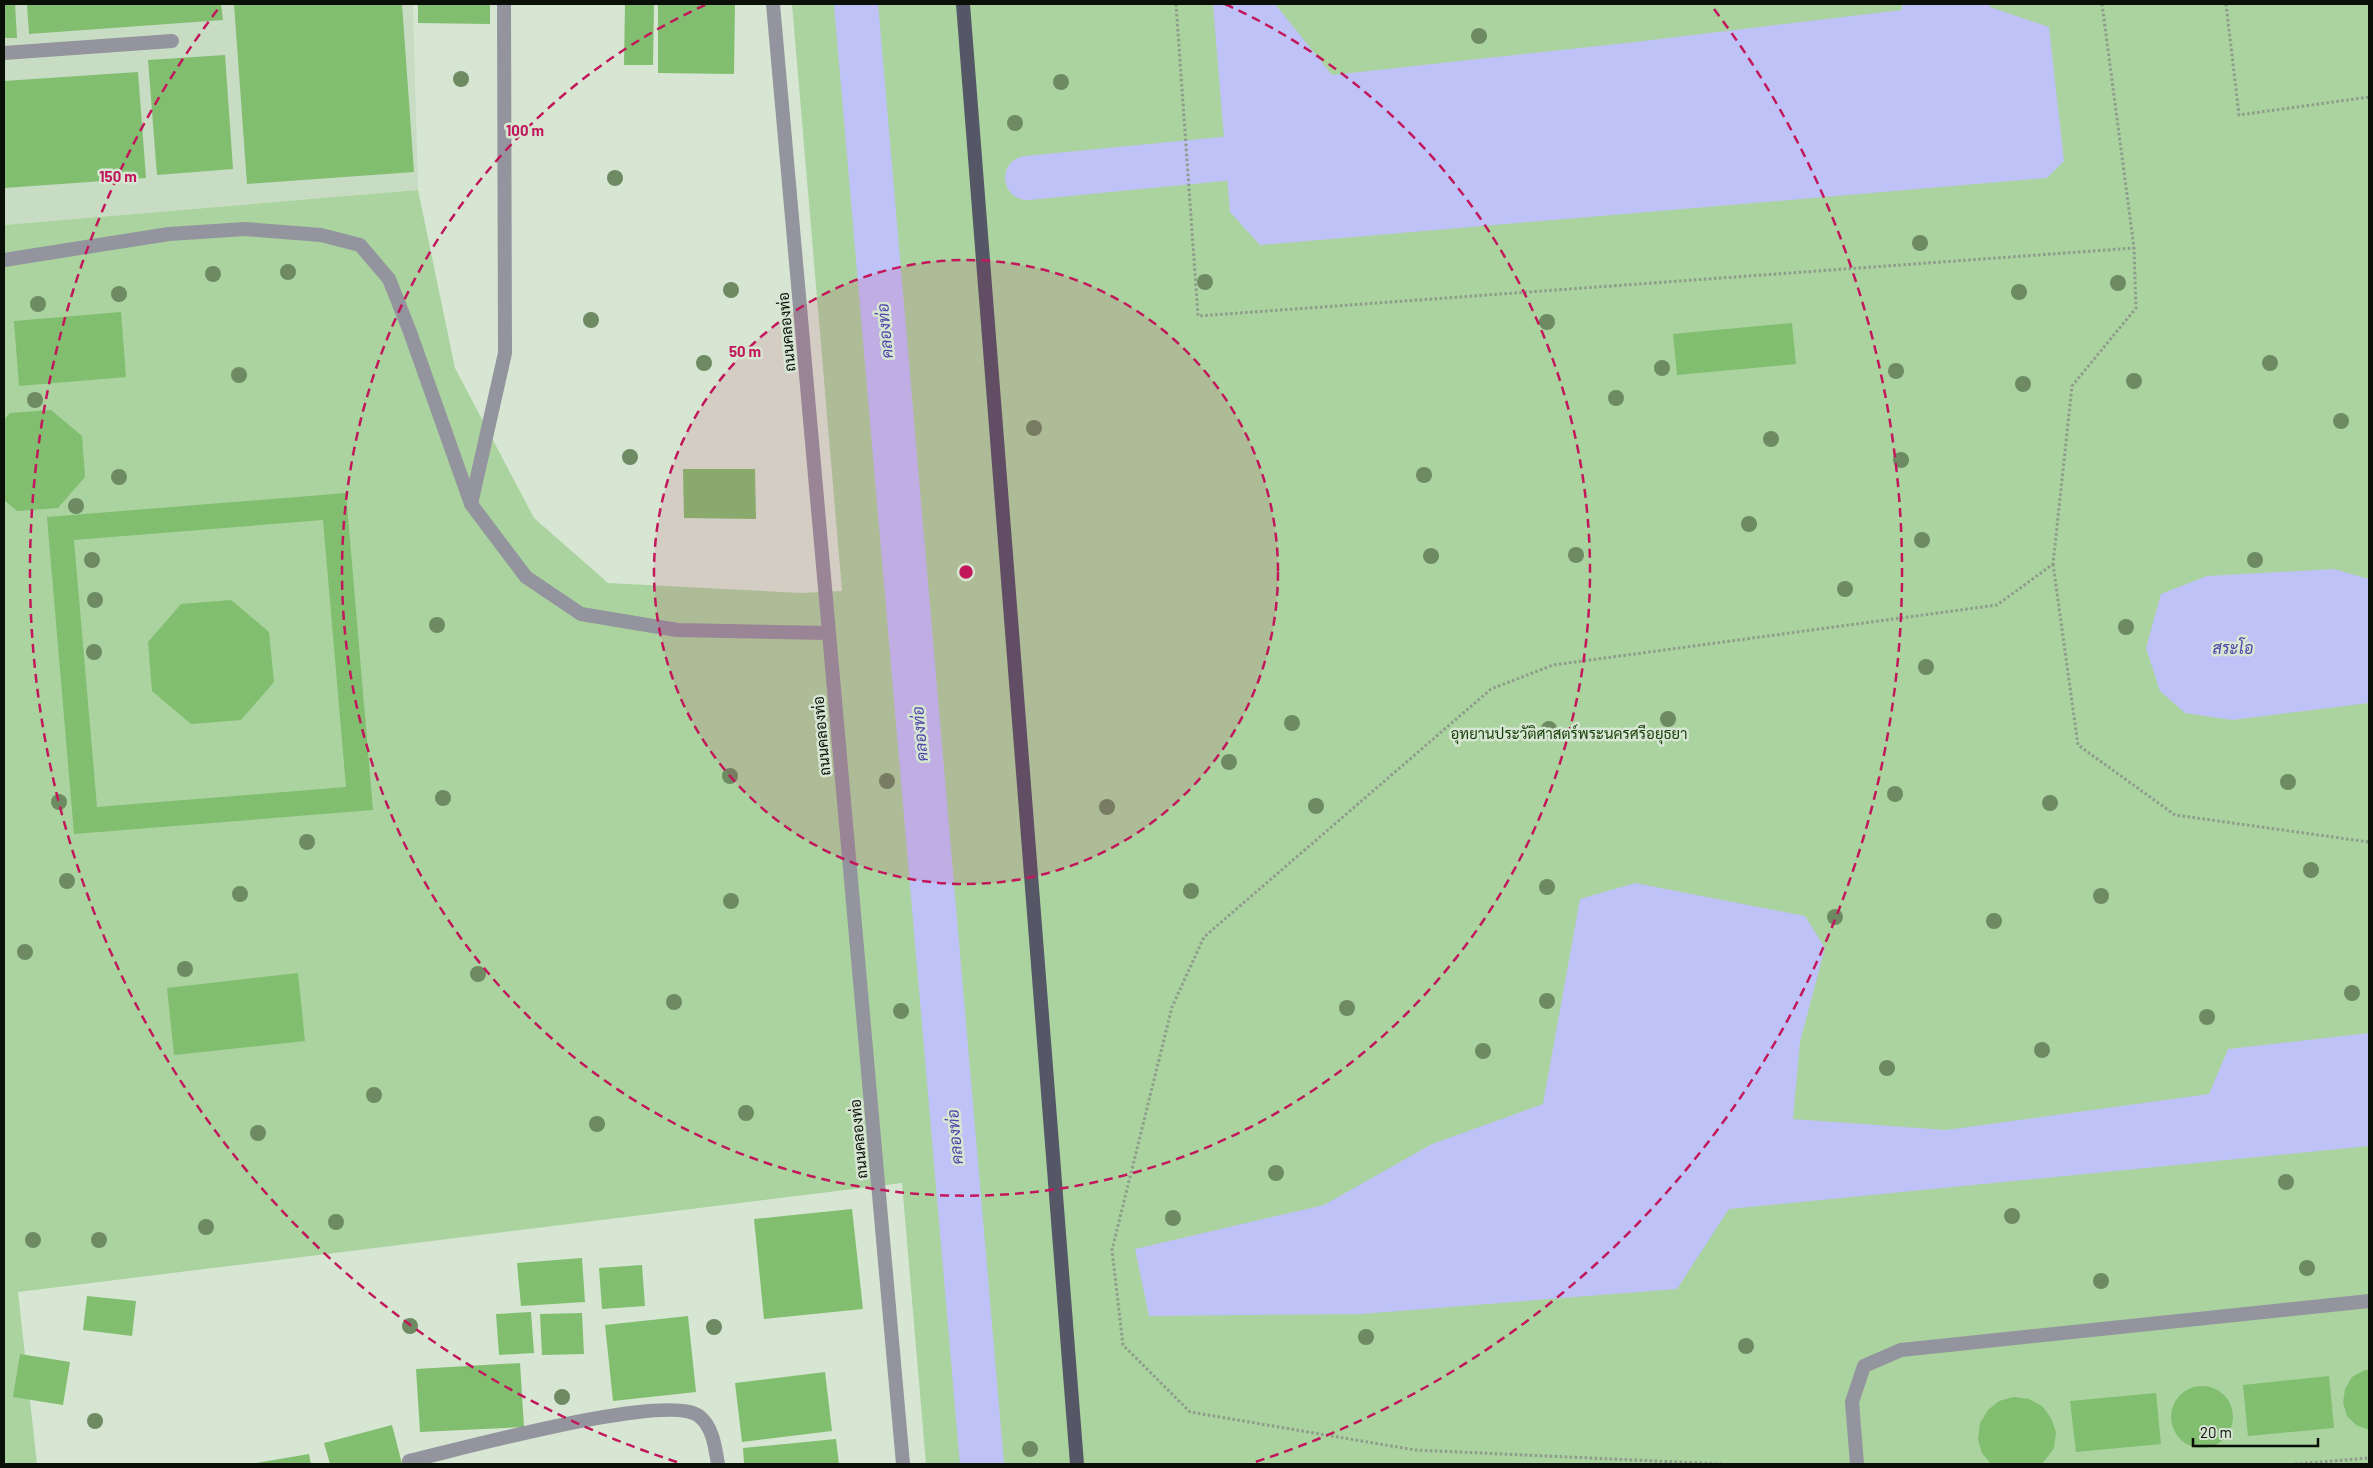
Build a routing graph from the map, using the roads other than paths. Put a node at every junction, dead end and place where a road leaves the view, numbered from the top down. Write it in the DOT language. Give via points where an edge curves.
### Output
graph roads {
  1 [pos="504,4"];
  2 [pos="773,4"];
  3 [pos="963,4"];
  4 [pos="172,41"];
  5 [pos="4,53"];
  6 [pos="4,260"];
  7 [pos="471,504"];
  8 [pos="828,633"];
  9 [pos="2369,1301"];
  10 [pos="409,1461"];
  11 [pos="718,1464"];
  12 [pos="903,1464"];
  13 [pos="1077,1464"];
  14 [pos="1856,1464"];
  1 -- 7 [label="street" via="505,353"];
  2 -- 8 [label="street, ถนนคลองท่อ"];
  3 -- 13 [label="main road"];
  4 -- 5 [label="street"];
  6 -- 7 [label="street" via="169,234 245,229 321,235 360,245 389,279"];
  7 -- 8 [label="street" via="526,577 581,614 677,630"];
  8 -- 12 [label="street, ถนนคลองท่อ"];
  9 -- 14 [label="street" via="1901,1350 1864,1366 1852,1402"];
  10 -- 11 [label="street" via="590,1418 638,1411 676,1411 698,1414 709,1428"];
}
